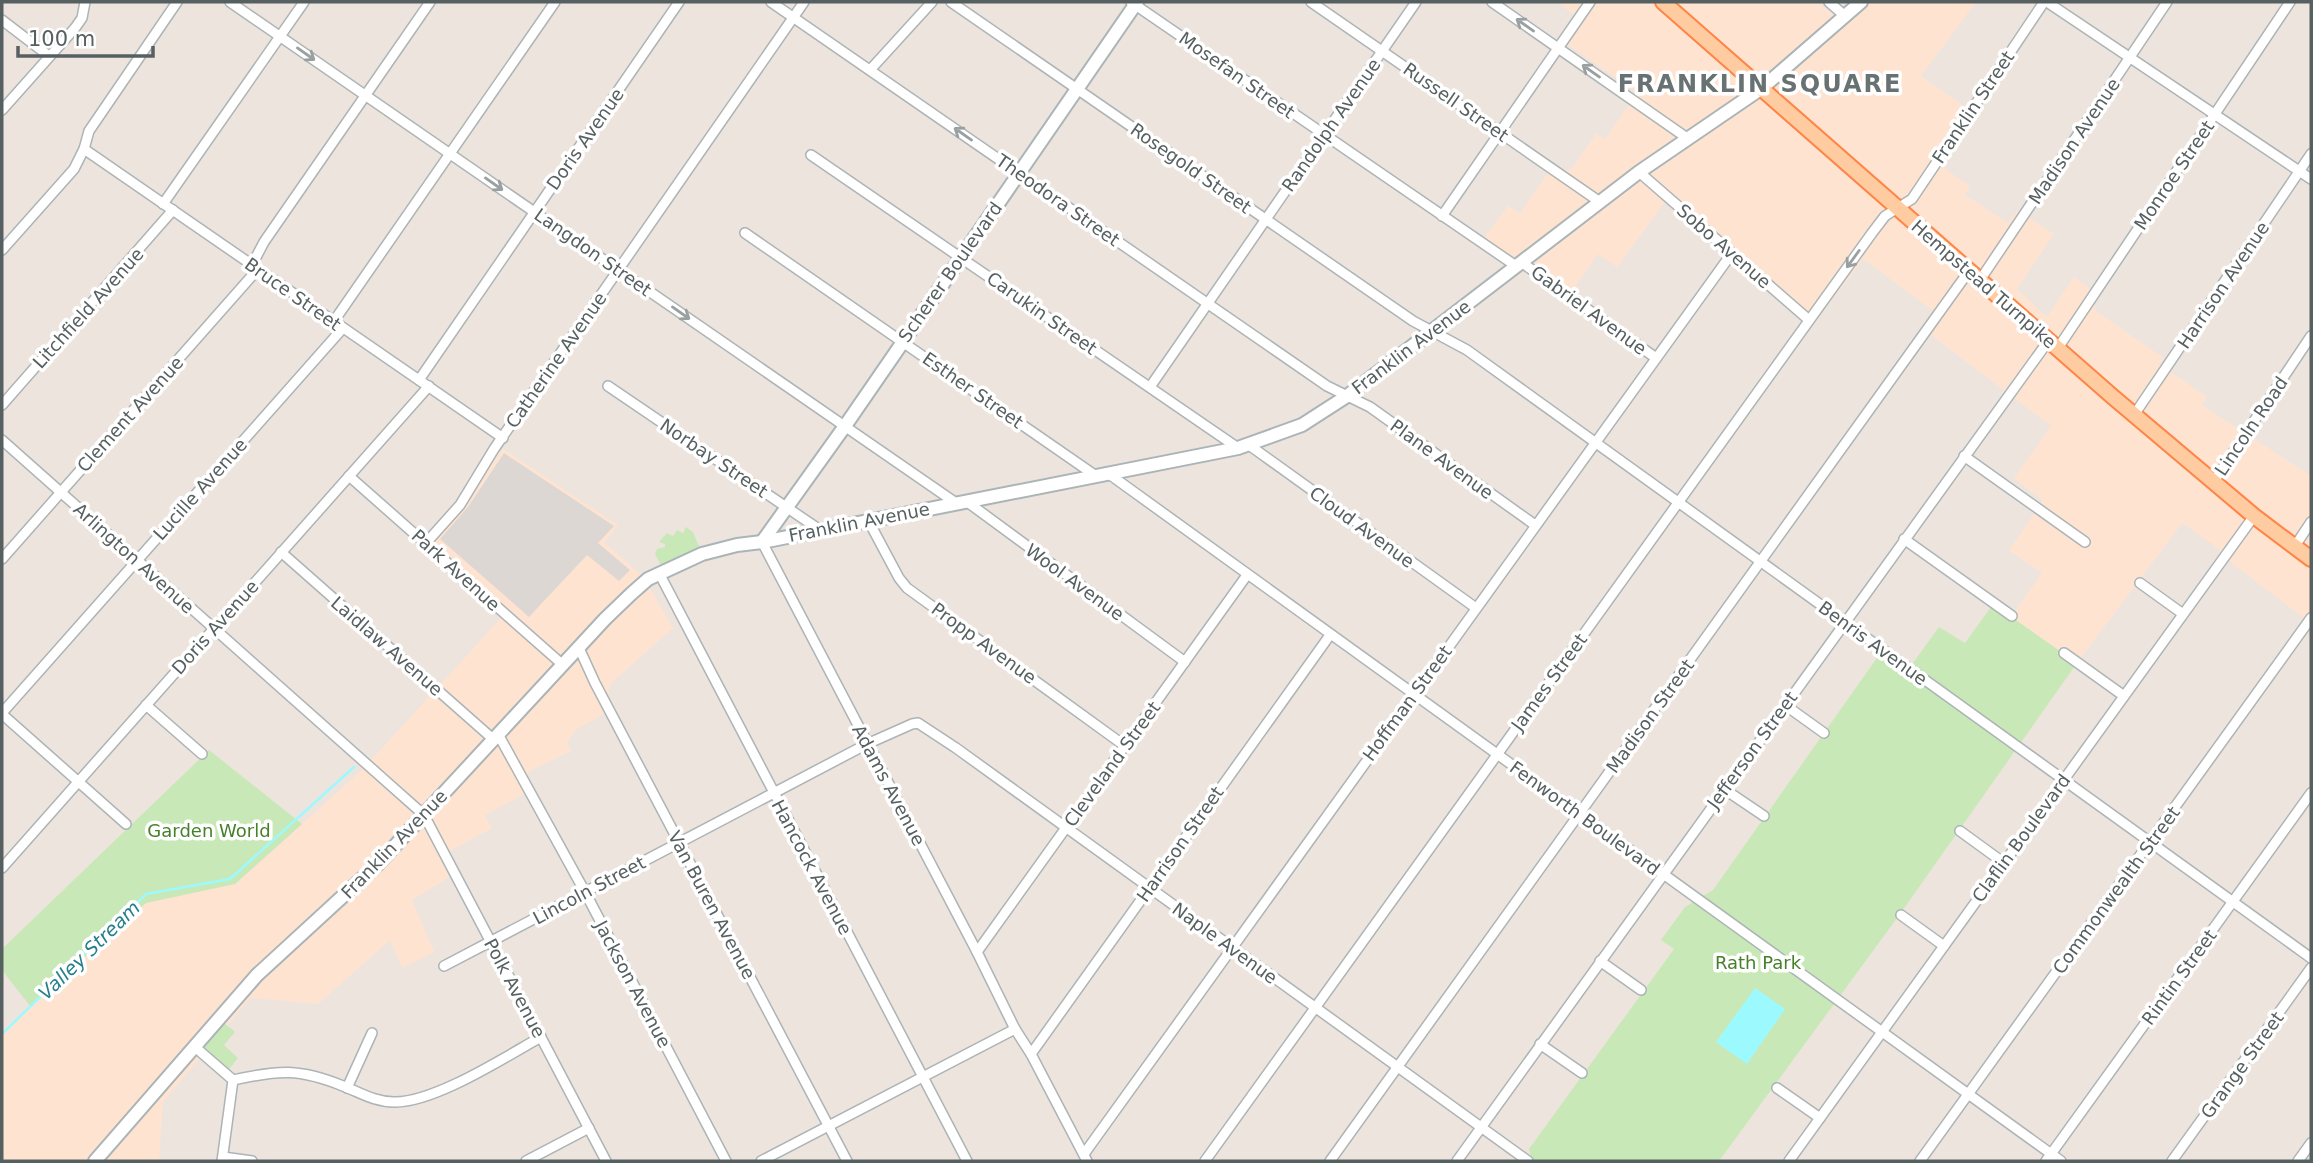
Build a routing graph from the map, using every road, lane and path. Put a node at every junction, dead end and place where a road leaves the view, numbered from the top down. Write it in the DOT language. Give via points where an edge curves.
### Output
graph roads {
  1 [pos="86,2"];
  2 [pos="177,2"];
  3 [pos="230,2"];
  4 [pos="304,2"];
  5 [pos="430,2"];
  6 [pos="555,2"];
  7 [pos="679,2"];
  8 [pos="771,2"];
  9 [pos="804,2"];
  10 [pos="932,2"];
  11 [pos="951,2"];
  12 [pos="1311,2"];
  13 [pos="1416,2"];
  14 [pos="1492,2"];
  15 [pos="1590,2"];
  16 [pos="1663,2"];
  17 [pos="1829,2"];
  18 [pos="1861,2"];
  19 [pos="2046,2"];
  20 [pos="2167,2"];
  21 [pos="2290,2"];
  22 [pos="1134,3"];
  23 [pos="1845,16"];
  24 [pos="793,17"];
  25 [pos="2,20"];
  26 [pos="280,36"];
  27 [pos="1558,48"];
  28 [pos="1382,51"];
  29 [pos="49,57"];
  30 [pos="2130,57"];
  31 [pos="870,70"];
  32 [pos="1762,88"];
  33 [pos="1077,89"];
  34 [pos="366,95"];
  35 [pos="2,110"];
  36 [pos="2214,114"];
  37 [pos="1500,132"];
  38 [pos="1324,135"];
  39 [pos="1687,138"];
  40 [pos="84,149"];
  41 [pos="450,154"];
  42 [pos="2311,154"];
  43 [pos="811,155"];
  44 [pos="2300,171"];
  45 [pos="1639,172"];
  46 [pos="1019,173"];
  47 [pos="2311,178"];
  48 [pos="1600,202"];
  49 [pos="163,204"];
  50 [pos="1897,208"];
  51 [pos="173,211"];
  52 [pos="534,212"];
  53 [pos="1442,216"];
  54 [pos="1266,219"];
  55 [pos="745,233"];
  56 [pos="2,250"];
  57 [pos="1732,253"];
  58 [pos="961,257"];
  59 [pos="1519,264"];
  60 [pos="255,267"];
  61 [pos="619,270"];
  62 [pos="1975,275"];
  63 [pos="1208,304"];
  64 [pos="1809,320"];
  65 [pos="334,321"];
  66 [pos="343,328"];
  67 [pos="1433,330"];
  68 [pos="2311,336"];
  69 [pos="903,341"];
  70 [pos="2053,344"];
  71 [pos="1656,358"];
  72 [pos="419,380"];
  73 [pos="429,386"];
  74 [pos="608,386"];
  75 [pos="1150,387"];
  76 [pos="1347,396"];
  77 [pos="2,405"];
  78 [pos="2134,415"];
  79 [pos="845,426"];
  80 [pos="503,438"];
  81 [pos="2,440"];
  82 [pos="1595,443"];
  83 [pos="1244,447"];
  84 [pos="1964,456"];
  85 [pos="1103,475"];
  86 [pos="349,476"];
  87 [pos="2214,481"];
  88 [pos="61,493"];
  89 [pos="961,502"];
  90 [pos="1678,502"];
  91 [pos="787,507"];
  92 [pos="2254,516"];
  93 [pos="868,520"];
  94 [pos="2311,522"];
  95 [pos="1535,525"];
  96 [pos="820,530"];
  97 [pos="1904,539"];
  98 [pos="762,542"];
  99 [pos="2085,542"];
  100 [pos="426,543"];
  101 [pos="2295,547"];
  102 [pos="281,552"];
  103 [pos="2,559"];
  104 [pos="2311,559"];
  105 [pos="137,561"];
  106 [pos="1761,562"];
  107 [pos="659,573"];
  108 [pos="1248,575"];
  109 [pos="2140,583"];
  110 [pos="1476,608"];
  111 [pos="2183,614"];
  112 [pos="2012,616"];
  113 [pos="2311,618"];
  114 [pos="1844,622"];
  115 [pos="214,629"];
  116 [pos="1330,635"];
  117 [pos="579,648"];
  118 [pos="2064,653"];
  119 [pos="1185,662"];
  120 [pos="563,665"];
  121 [pos="1413,695"];
  122 [pos="2124,696"];
  123 [pos="146,705"];
  124 [pos="1784,705"];
  125 [pos="2,713"];
  126 [pos="922,726"];
  127 [pos="1824,733"];
  128 [pos="495,736"];
  129 [pos="867,744"];
  130 [pos="1125,746"];
  131 [pos="202,754"];
  132 [pos="1497,755"];
  133 [pos="2064,780"];
  134 [pos="77,782"];
  135 [pos="1724,789"];
  136 [pos="773,793"];
  137 [pos="2311,793"];
  138 [pos="424,814"];
  139 [pos="1580,815"];
  140 [pos="1764,816"];
  141 [pos="126,824"];
  142 [pos="1066,829"];
  143 [pos="1960,831"];
  144 [pos="2150,842"];
  145 [pos="679,843"];
  146 [pos="2004,863"];
  147 [pos="2,868"];
  148 [pos="1663,874"];
  149 [pos="1149,888"];
  150 [pos="585,892"];
  151 [pos="2233,902"];
  152 [pos="1901,915"];
  153 [pos="491,941"];
  154 [pos="1944,946"];
  155 [pos="1232,947"];
  156 [pos="977,952"];
  157 [pos="2311,958"];
  158 [pos="1600,961"];
  159 [pos="444,966"];
  160 [pos="2311,968"];
  161 [pos="1641,990"];
  162 [pos="1315,1008"];
  163 [pos="1015,1029"];
  164 [pos="1882,1032"];
  165 [pos="372,1033"];
  166 [pos="541,1037"];
  167 [pos="1540,1044"];
  168 [pos="195,1047"];
  169 [pos="1031,1054"];
  170 [pos="1398,1067"];
  171 [pos="1582,1073"];
  172 [pos="922,1076"];
  173 [pos="233,1080"];
  174 [pos="347,1088"];
  175 [pos="1777,1088"];
  176 [pos="1968,1094"];
  177 [pos="1820,1118"];
  178 [pos="828,1125"];
  179 [pos="1481,1127"];
  180 [pos="589,1128"];
  181 [pos="2311,1143"];
  182 [pos="1086,1158"];
  183 [pos="2049,1158"];
  184 [pos="223,1159"];
  185 [pos="95,1161"];
  186 [pos="252,1161"];
  187 [pos="526,1161"];
  188 [pos="606,1161"];
  189 [pos="726,1161"];
  190 [pos="761,1161"];
  191 [pos="847,1161"];
  192 [pos="967,1161"];
  193 [pos="1205,1161"];
  194 [pos="1330,1161"];
  195 [pos="1457,1161"];
  196 [pos="1528,1161"];
  197 [pos="1789,1161"];
  198 [pos="1920,1161"];
  199 [pos="2061,1161"];
  200 [pos="2172,1161"];
  201 [pos="2298,1161"];
  1 -- 29 [label="street" via="82,18"];
  2 -- 40 [label="street" via="89,131"];
  3 -- 26 [label="street, Langdon Street"];
  4 -- 26 [label="street"];
  5 -- 34 [label="street, Clement Avenue"];
  6 -- 41 [label="street"];
  7 -- 52 [label="street, Doris Avenue"];
  8 -- 24 [label="street, Theodora Street"];
  9 -- 24 [label="street, Catherine Avenue"];
  10 -- 31 [label="street"];
  11 -- 33 [label="street, Rosegold Street"];
  12 -- 28 [label="street, Russell Street"];
  13 -- 28 [label="street, Randolph Avenue"];
  27 -- 14 [label="street, one-way"];
  15 -- 27 [label="street"];
  16 -- 32 [label="main road, Hempstead Turnpike"];
  17 -- 23 [label="street"];
  18 -- 23 [label="main road, Franklin Avenue"];
  19 -- 30 [label="street"];
  19 -- 50 [label="street, Franklin Street" via="1912,199"];
  20 -- 30 [label="street, Madison Avenue"];
  21 -- 36 [label="street, Monroe Street"];
  22 -- 33 [label="main road, Scherer Boulevard"];
  22 -- 38 [label="street, Mosefan Street"];
  23 -- 32 [label="main road, Franklin Avenue"];
  24 -- 31 [label="street, Theodora Street"];
  24 -- 61 [label="street, Catherine Avenue"];
  25 -- 29 [label="street"];
  26 -- 34 [label="street, Langdon Street, one-way"];
  26 -- 49 [label="street"];
  27 -- 37 [label="street"];
  39 -- 27 [label="street, one-way"];
  28 -- 37 [label="street, Russell Street"];
  28 -- 38 [label="street, Randolph Avenue"];
  29 -- 35 [label="street"];
  30 -- 36 [label="street"];
  30 -- 62 [label="street, Madison Avenue"];
  46 -- 31 [label="street, Theodora Street, one-way"];
  32 -- 39 [label="main road, Franklin Avenue"];
  32 -- 50 [label="main road, Hempstead Turnpike"];
  33 -- 46 [label="main road, Scherer Boulevard"];
  33 -- 54 [label="street, Rosegold Street"];
  34 -- 41 [label="street, Langdon Street"];
  34 -- 60 [label="street, Clement Avenue" via="264,242"];
  36 -- 44 [label="street"];
  36 -- 70 [label="street, Monroe Street"];
  37 -- 48 [label="street, Russell Street"];
  37 -- 53 [label="street"];
  38 -- 53 [label="street, Mosefan Street"];
  38 -- 54 [label="street, Randolph Avenue"];
  39 -- 45 [label="main road, Franklin Avenue"];
  40 -- 49 [label="street, Bruce Street"];
  40 -- 56 [label="street" via="74,169"];
  41 -- 52 [label="street, Langdon Street, one-way"];
  41 -- 65 [label="street"];
  42 -- 44 [label="street, Harrison Avenue"];
  43 -- 58 [label="street, Carukin Street"];
  44 -- 47 [label="street"];
  44 -- 78 [label="street, Harrison Avenue"];
  45 -- 48 [label="main road, Franklin Avenue"];
  45 -- 57 [label="street, Sobo Avenue"];
  46 -- 58 [label="main road, Scherer Boulevard"];
  46 -- 63 [label="street, Theodora Street"];
  48 -- 59 [label="main road, Franklin Avenue"];
  49 -- 51 [label="street, Bruce Street"];
  50 -- 62 [label="main road, Hempstead Turnpike"];
  50 -- 64 [label="street, James Street, one-way" via="1878,224"];
  51 -- 60 [label="street, Bruce Street"];
  51 -- 77 [label="street, Litchfield Avenue"];
  52 -- 61 [label="street, Langdon Street"];
  52 -- 72 [label="street, Doris Avenue"];
  53 -- 59 [label="street, Mosefan Street"];
  54 -- 63 [label="street, Randolph Avenue"];
  54 -- 67 [label="street, Rosegold Street" via="1413,321"];
  55 -- 69 [label="street, Esther Street"];
  57 -- 64 [label="street, Sobo Avenue"];
  57 -- 71 [label="street, Hoffman Street"];
  58 -- 69 [label="main road, Scherer Boulevard"];
  58 -- 75 [label="street, Carukin Street"];
  59 -- 67 [label="main road, Franklin Avenue"];
  59 -- 71 [label="street, Gabriel Avenue"];
  60 -- 65 [label="street, Bruce Street"];
  60 -- 88 [label="street, Clement Avenue"];
  61 -- 79 [label="street, Langdon Street, one-way"];
  61 -- 80 [label="street, Catherine Avenue"];
  62 -- 70 [label="main road, Hempstead Turnpike"];
  62 -- 106 [label="street, Madison Street"];
  63 -- 75 [label="street, Randolph Avenue"];
  63 -- 76 [label="street, Theodora Street"];
  64 -- 90 [label="street, James Street"];
  65 -- 66 [label="street, Bruce Street"];
  66 -- 72 [label="street, Bruce Street"];
  66 -- 105 [label="street, Lucille Avenue"];
  67 -- 76 [label="main road, Franklin Avenue"];
  67 -- 82 [label="street, Benris Avenue"];
  68 -- 87 [label="street, Lincoln Road"];
  69 -- 79 [label="main road, Scherer Boulevard"];
  69 -- 85 [label="street, Esther Street"];
  70 -- 78 [label="main road, Hempstead Turnpike"];
  70 -- 84 [label="street, Jefferson Street"];
  71 -- 82 [label="street, Hoffman Street"];
  72 -- 73 [label="street, Bruce Street"];
  73 -- 80 [label="street, Bruce Street"];
  73 -- 86 [label="street, Doris Avenue"];
  74 -- 91 [label="street, Norbay Street"];
  75 -- 83 [label="street, Carukin Street"];
  76 -- 83 [label="main road, Franklin Avenue" via="1302,425"];
  76 -- 95 [label="street, Plane Avenue" via="1370,407"];
  78 -- 87 [label="main road, Hempstead Turnpike"];
  79 -- 89 [label="street, Langdon Street"];
  79 -- 91 [label="main road, Scherer Boulevard"];
  80 -- 100 [label="street, Catherine Avenue" via="460,505"];
  81 -- 88 [label="street, Arlington Avenue"];
  82 -- 90 [label="street, Benris Avenue"];
  82 -- 95 [label="street, Hoffman Street"];
  83 -- 85 [label="main road, Franklin Avenue"];
  83 -- 110 [label="street, Cloud Avenue"];
  84 -- 97 [label="street, Jefferson Street"];
  84 -- 99 [label="street"];
  85 -- 89 [label="main road, Franklin Avenue"];
  85 -- 108 [label="street, Fenworth Boulevard"];
  86 -- 100 [label="street, Park Avenue"];
  86 -- 102 [label="street, Doris Avenue"];
  87 -- 92 [label="main road, Hempstead Turnpike"];
  88 -- 103 [label="street, Clement Avenue"];
  88 -- 105 [label="street, Arlington Avenue"];
  89 -- 93 [label="main road, Franklin Avenue"];
  89 -- 119 [label="street, Wool Avenue"];
  90 -- 106 [label="street, Benris Avenue"];
  90 -- 132 [label="street, James Street"];
  91 -- 96 [label="street, Norbay Street"];
  91 -- 98 [label="main road, Scherer Boulevard"];
  92 -- 101 [label="main road, Hempstead Turnpike"];
  92 -- 111 [label="street, Claflin Boulevard"];
  93 -- 96 [label="main road, Franklin Avenue"];
  93 -- 130 [label="street, Propp Avenue" via="907,588"];
  94 -- 101 [label="street"];
  95 -- 110 [label="street, Hoffman Street"];
  96 -- 98 [label="main road, Franklin Avenue"];
  97 -- 112 [label="street"];
  97 -- 114 [label="street, Jefferson Street"];
  98 -- 107 [label="main road, Franklin Avenue" via="702,554"];
  98 -- 129 [label="street, Adams Avenue"];
  100 -- 120 [label="street, Park Avenue"];
  101 -- 104 [label="main road, Hempstead Turnpike"];
  102 -- 115 [label="street, Doris Avenue"];
  102 -- 128 [label="street, Laidlaw Avenue"];
  105 -- 115 [label="street, Arlington Avenue"];
  105 -- 125 [label="street, Lucille Avenue"];
  106 -- 114 [label="street, Benris Avenue"];
  106 -- 139 [label="street, Madison Street"];
  107 -- 117 [label="main road, Franklin Avenue" via="631,594"];
  107 -- 136 [label="street, Hancock Avenue"];
  108 -- 116 [label="street, Fenworth Boulevard"];
  108 -- 119 [label="street, Cleveland Street"];
  109 -- 111 [label="street"];
  110 -- 121 [label="street, Hoffman Street"];
  111 -- 122 [label="street, Claflin Boulevard"];
  113 -- 144 [label="street, Commonwealth Street"];
  114 -- 124 [label="street, Jefferson Street"];
  114 -- 133 [label="street, Benris Avenue"];
  115 -- 123 [label="street, Doris Avenue"];
  115 -- 138 [label="street, Arlington Avenue"];
  116 -- 121 [label="street, Fenworth Boulevard"];
  116 -- 149 [label="street, Harrison Street"];
  117 -- 120 [label="main road, Franklin Avenue"];
  117 -- 145 [label="street, Van Buren Avenue"];
  118 -- 122 [label="street"];
  119 -- 130 [label="street, Cleveland Street"];
  120 -- 128 [label="main road, Franklin Avenue"];
  121 -- 132 [label="street, Fenworth Boulevard"];
  121 -- 155 [label="street, Hoffman Street"];
  122 -- 133 [label="street, Claflin Boulevard"];
  123 -- 131 [label="street"];
  123 -- 134 [label="street, Doris Avenue"];
  124 -- 127 [label="street"];
  124 -- 135 [label="street, Jefferson Street"];
  125 -- 134 [label="street"];
  126 -- 129 [label="street, Lincoln Street" via="912,724"];
  126 -- 142 [label="street, Naple Avenue"];
  128 -- 138 [label="main road, Franklin Avenue"];
  128 -- 150 [label="street, Jackson Avenue"];
  129 -- 136 [label="street, Lincoln Street"];
  129 -- 156 [label="street, Adams Avenue"];
  130 -- 142 [label="street, Cleveland Street"];
  132 -- 139 [label="street, Fenworth Boulevard"];
  132 -- 162 [label="street, James Street"];
  133 -- 144 [label="street, Benris Avenue"];
  133 -- 146 [label="street, Claflin Boulevard"];
  134 -- 141 [label="street"];
  134 -- 147 [label="street, Doris Avenue"];
  135 -- 140 [label="street"];
  135 -- 148 [label="street, Jefferson Street"];
  136 -- 145 [label="street, Lincoln Street"];
  136 -- 172 [label="street, Hancock Avenue"];
  137 -- 151 [label="street, Rintin Street"];
  138 -- 153 [label="street, Polk Avenue"];
  138 -- 168 [label="main road, Franklin Avenue" via="362,880 257,975"];
  139 -- 148 [label="street, Fenworth Boulevard"];
  139 -- 170 [label="street, Madison Street"];
  142 -- 149 [label="street, Naple Avenue"];
  142 -- 156 [label="street, Cleveland Street"];
  143 -- 146 [label="street"];
  144 -- 151 [label="street, Benris Avenue"];
  144 -- 176 [label="street, Commonwealth Street"];
  145 -- 150 [label="street, Lincoln Street"];
  145 -- 178 [label="street, Van Buren Avenue"];
  146 -- 154 [label="street, Claflin Boulevard"];
  148 -- 158 [label="street, Jefferson Street"];
  148 -- 164 [label="street, Fenworth Boulevard"];
  149 -- 155 [label="street, Naple Avenue"];
  149 -- 169 [label="street, Harrison Street"];
  150 -- 153 [label="street, Lincoln Street"];
  150 -- 189 [label="street, Jackson Avenue"];
  151 -- 157 [label="street, Benris Avenue"];
  151 -- 183 [label="street, Rintin Street"];
  152 -- 154 [label="street"];
  153 -- 159 [label="street, Lincoln Street"];
  153 -- 166 [label="street, Polk Avenue"];
  154 -- 164 [label="street, Claflin Boulevard"];
  155 -- 162 [label="street, Naple Avenue"];
  155 -- 182 [label="street, Hoffman Street"];
  156 -- 163 [label="street, Adams Avenue"];
  158 -- 161 [label="street"];
  158 -- 167 [label="street, Jefferson Street"];
  160 -- 200 [label="street, Grange Street"];
  162 -- 170 [label="street, Naple Avenue"];
  162 -- 193 [label="street, James Street"];
  163 -- 169 [label="street, Adams Avenue"];
  163 -- 172 [label="street"];
  164 -- 176 [label="street, Fenworth Boulevard"];
  164 -- 177 [label="street, Claflin Boulevard"];
  165 -- 174 [label="street"];
  166 -- 174 [label="street" via="423,1098 392,1102"];
  166 -- 180 [label="street, Polk Avenue"];
  167 -- 171 [label="street"];
  167 -- 179 [label="street, Jefferson Street"];
  168 -- 173 [label="street"];
  168 -- 185 [label="main road, Franklin Avenue"];
  169 -- 182 [label="street"];
  170 -- 179 [label="street, Naple Avenue"];
  170 -- 194 [label="street, Madison Street"];
  172 -- 178 [label="street"];
  172 -- 192 [label="street, Hancock Avenue"];
  173 -- 174 [label="street" via="293,1071"];
  173 -- 184 [label="street"];
  175 -- 177 [label="street"];
  176 -- 183 [label="street, Fenworth Boulevard"];
  176 -- 198 [label="street, Commonwealth Street"];
  177 -- 197 [label="street, Claflin Boulevard"];
  178 -- 190 [label="street"];
  178 -- 191 [label="street, Van Buren Avenue"];
  179 -- 195 [label="street, Jefferson Street"];
  179 -- 196 [label="street, Naple Avenue"];
  180 -- 187 [label="street"];
  180 -- 188 [label="street, Polk Avenue"];
  181 -- 201 [label="street"];
  183 -- 199 [label="street, Fenworth Boulevard"];
  184 -- 186 [label="street"];
}
